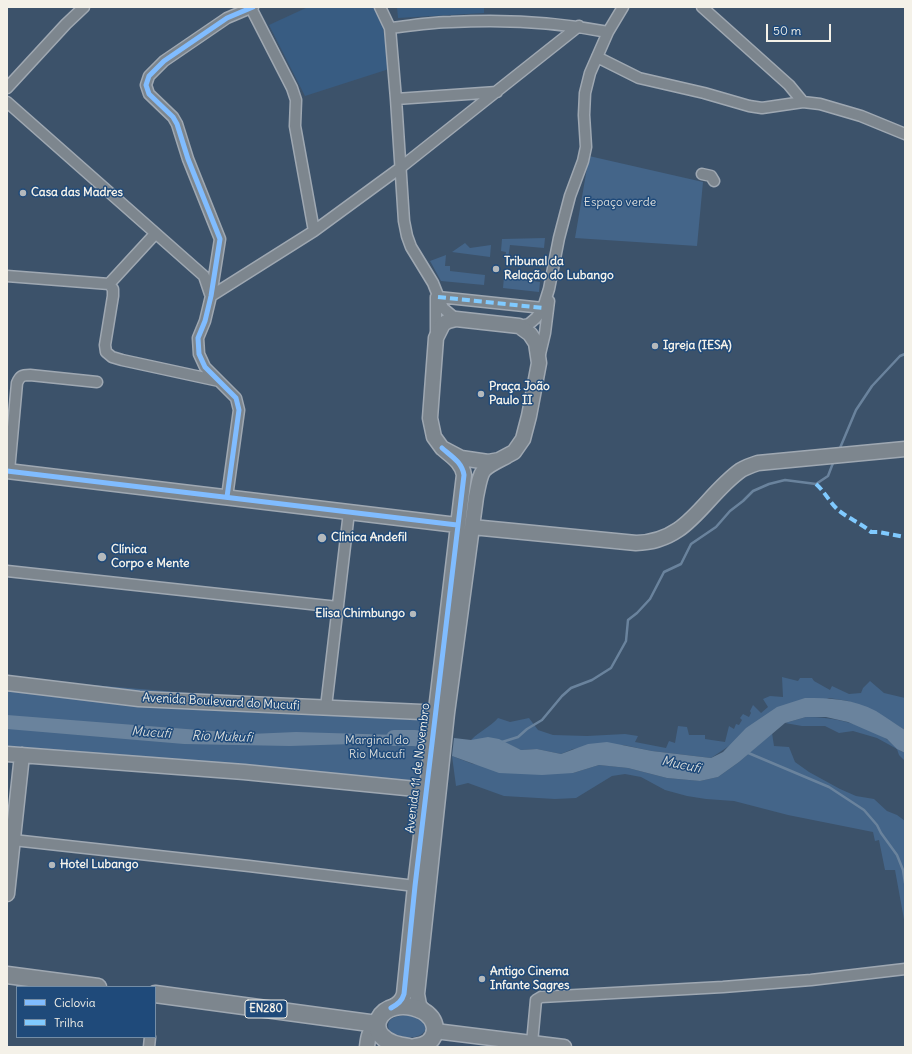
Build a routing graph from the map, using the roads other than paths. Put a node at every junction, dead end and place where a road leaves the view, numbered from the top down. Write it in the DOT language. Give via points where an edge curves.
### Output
graph roads {
  1 [pos="84,7"];
  2 [pos="380,7"];
  3 [pos="623,7"];
  4 [pos="702,7"];
  5 [pos="252,8"];
  6 [pos="580,26"];
  7 [pos="390,28"];
  8 [pos="608,32"];
  9 [pos="597,57"];
  10 [pos="7,88"];
  11 [pos="497,92"];
  12 [pos="396,99"];
  13 [pos="7,102"];
  14 [pos="804,102"];
  15 [pos="905,134"];
  16 [pos="400,168"];
  17 [pos="702,174"];
  18 [pos="714,181"];
  19 [pos="314,231"];
  20 [pos="155,234"];
  21 [pos="7,276"];
  22 [pos="109,284"];
  23 [pos="549,289"];
  24 [pos="437,294"];
  25 [pos="211,296"];
  26 [pos="543,308"];
  27 [pos="456,319"];
  28 [pos="518,326"];
  29 [pos="436,338"];
  30 [pos="539,363"];
  31 [pos="220,381"];
  32 [pos="97,382"];
  33 [pos="442,448"];
  34 [pos="905,449"];
  35 [pos="508,456"];
  36 [pos="8,471"];
  37 [pos="227,497"];
  38 [pos="349,512"];
  39 [pos="457,525"];
  40 [pos="472,526"];
  41 [pos="7,571"];
  42 [pos="338,607"];
  43 [pos="7,683"];
  44 [pos="326,706"];
  45 [pos="441,712"];
  46 [pos="7,754"];
  47 [pos="22,755"];
  48 [pos="436,758"];
  49 [pos="426,790"];
  50 [pos="13,840"];
  51 [pos="415,886"];
  52 [pos="7,894"];
  53 [pos="905,969"];
  54 [pos="7,975"];
  55 [pos="90,986"];
  56 [pos="156,995"];
  57 [pos="391,1008"];
  58 [pos="424,1012"];
  59 [pos="377,1024"];
  60 [pos="435,1031"];
  61 [pos="532,1043"];
  62 [pos="367,1047"];
  63 [pos="409,1047"];
  64 [pos="415,1047"];
  65 [pos="440,1047"];
  66 [pos="564,1047"];
  1 -- 10 [label="street"];
  2 -- 7 [label="street"];
  3 -- 8 [label="street"];
  4 -- 14 [label="street" via="789,85"];
  5 -- 19 [label="street" via="296,100 295,126"];
  5 -- 25 [label="street" via="227,18 164,61 149,76 146,85 149,94 177,124 220,239"];
  6 -- 7 [label="street" via="501,21 450,22"];
  6 -- 8 [label="street"];
  6 -- 11 [label="street"];
  7 -- 12 [label="street"];
  8 -- 9 [label="street"];
  9 -- 14 [label="street" via="639,78 749,106 762,108"];
  9 -- 23 [label="street" via="585,93 586,147 559,238"];
  11 -- 12 [label="street"];
  11 -- 16 [label="street"];
  12 -- 16 [label="street"];
  13 -- 20 [label="street"];
  14 -- 15 [label="street" via="861,116"];
  16 -- 19 [label="street"];
  16 -- 24 [label="street" via="407,236"];
  17 -- 18 [label="street" via="710,176"];
  19 -- 25 [label="street"];
  20 -- 22 [label="street"];
  20 -- 25 [label="street" via="204,276"];
  21 -- 22 [label="street"];
  22 -- 31 [label="street" via="113,289 113,296 106,352 122,360"];
  23 -- 26 [label="street"];
  23 -- 30 [label="street" via="548,315"];
  24 -- 26 [label="street"];
  24 -- 27 [label="street" via="443,308"];
  24 -- 29 [label="street"];
  25 -- 31 [label="street" via="198,338 199,354 204,367"];
  26 -- 28 [label="street" via="529,324"];
  27 -- 28 [label="street"];
  27 -- 29 [label="street" via="443,324"];
  28 -- 30 [label="street" via="536,342"];
  29 -- 33 [label="street" via="430,418 434,437"];
  30 -- 35 [label="street" via="523,440"];
  31 -- 37 [label="street" via="236,398 239,410"];
  32 -- 36 [label="street" via="30,375 19,377 16,383"];
  33 -- 35 [label="street" via="461,458 488,462"];
  33 -- 39 [label="street, Avenida 11 de Novembro" via="460,463 463,469"];
  34 -- 40 [label="street" via="758,463 742,469 681,529 653,542 636,543"];
  35 -- 40 [label="street, Avenida 11 de Novembro" via="482,471"];
  36 -- 37 [label="street"];
  37 -- 38 [label="street"];
  38 -- 39 [label="street"];
  38 -- 42 [label="street"];
  39 -- 40 [label="street" via="465,519"];
  39 -- 45 [label="street, Avenida 11 de Novembro"];
  40 -- 45 [label="street, Avenida 11 de Novembro"];
  41 -- 42 [label="street"];
  42 -- 44 [label="street"];
  43 -- 44 [label="street, Avenida Boulevard do Mucufi" via="139,699"];
  44 -- 45 [label="street, Avenida Boulevard do Mucufi"];
  45 -- 48 [label="street, Avenida 11 de Novembro"];
  46 -- 47 [label="street"];
  47 -- 49 [label="street" via="251,772"];
  47 -- 50 [label="street"];
  48 -- 49 [label="street, Avenida 11 de Novembro"];
  48 -- 58 [label="street, Avenida 11 de Novembro" via="417,994 419,1005"];
  49 -- 51 [label="street, Avenida 11 de Novembro"];
  50 -- 51 [label="street"];
  50 -- 52 [label="street"];
  51 -- 57 [label="street, Avenida 11 de Novembro" via="404,994 399,1003"];
  53 -- 61 [label="street" via="763,984 541,997 536,1000"];
  54 -- 55 [label="main road"];
  56 -- 59 [label="main road, EN280"];
  57 -- 58 [label="main road" via="409,1006"];
  57 -- 59 [label="main road" via="381,1014"];
  58 -- 60 [label="main road" via="433,1020"];
  59 -- 62 [label="street" via="368,1035"];
  59 -- 63 [label="main road" via="384,1040"];
  60 -- 61 [label="street"];
  60 -- 64 [label="main road" via="430,1041"];
  60 -- 65 [label="main road"];
  61 -- 66 [label="street"];
}
